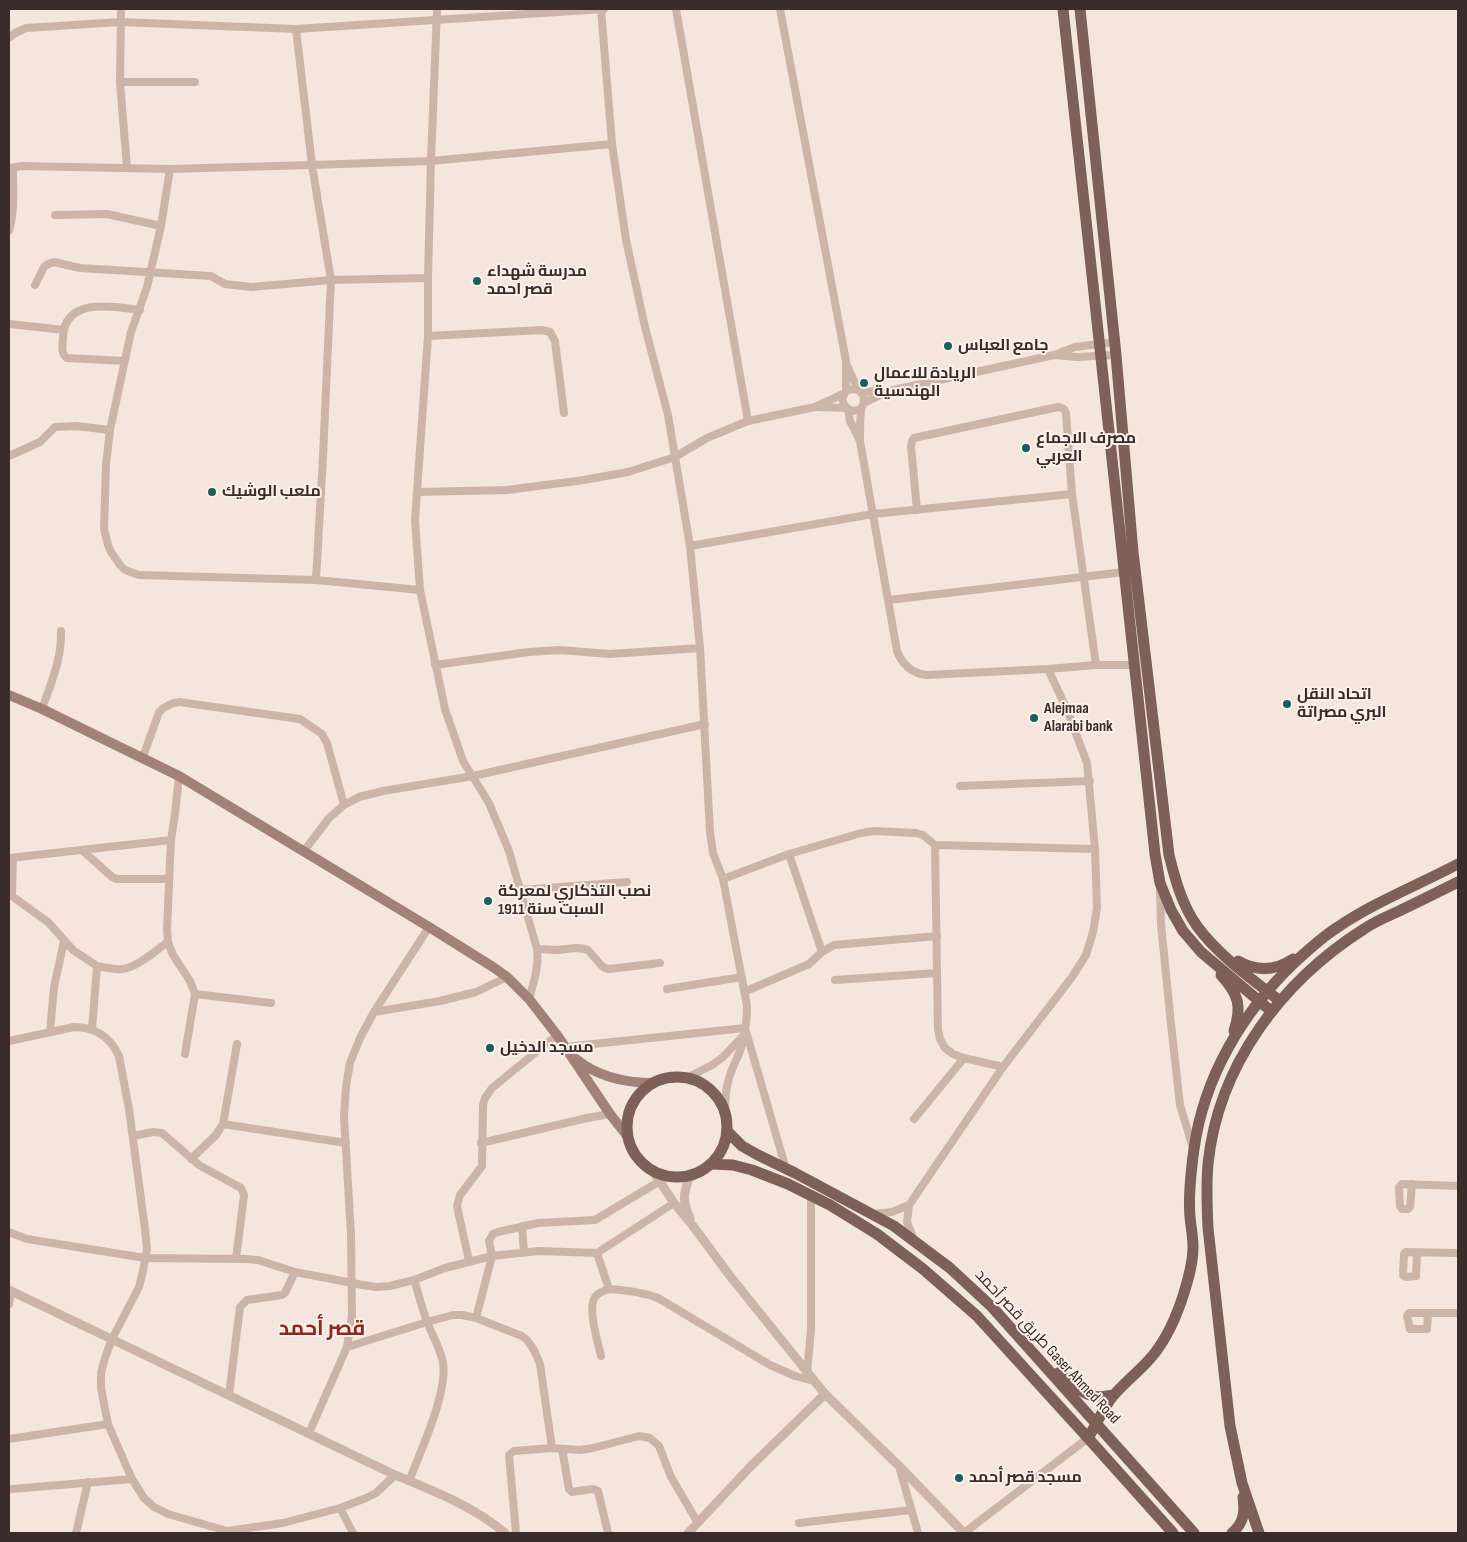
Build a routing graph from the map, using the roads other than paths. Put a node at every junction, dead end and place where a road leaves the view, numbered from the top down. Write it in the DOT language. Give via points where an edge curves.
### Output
graph roads {
  1 [pos="120,9"];
  2 [pos="438,9"];
  3 [pos="601,9"];
  4 [pos="606,9"];
  5 [pos="676,9"];
  6 [pos="780,9"];
  7 [pos="1063,9"];
  8 [pos="1080,9"];
  9 [pos="436,19"];
  10 [pos="120,22"];
  11 [pos="296,28"];
  12 [pos="9,38"];
  13 [pos="120,82"];
  14 [pos="194,82"];
  15 [pos="1090,100"];
  16 [pos="1074,102"];
  17 [pos="612,144"];
  18 [pos="431,161"];
  19 [pos="10,166"];
  20 [pos="312,166"];
  21 [pos="127,168"];
  22 [pos="170,169"];
  23 [pos="55,216"];
  24 [pos="160,226"];
  25 [pos="9,231"];
  26 [pos="150,272"];
  27 [pos="428,278"];
  28 [pos="331,280"];
  29 [pos="34,285"];
  30 [pos="140,310"];
  31 [pos="10,324"];
  32 [pos="64,330"];
  33 [pos="428,336"];
  34 [pos="1115,342"];
  35 [pos="1100,350"];
  36 [pos="1116,355"];
  37 [pos="1054,356"];
  38 [pos="125,361"];
  39 [pos="846,361"];
  40 [pos="889,390"];
  41 [pos="859,391"];
  42 [pos="845,392"];
  43 [pos="862,405"];
  44 [pos="815,407"];
  45 [pos="847,409"];
  46 [pos="564,413"];
  47 [pos="748,421"];
  48 [pos="110,430"];
  49 [pos="860,441"];
  50 [pos="9,456"];
  51 [pos="675,457"];
  52 [pos="417,492"];
  53 [pos="1072,494"];
  54 [pos="917,510"];
  55 [pos="873,514"];
  56 [pos="690,546"];
  57 [pos="1124,572"];
  58 [pos="1083,578"];
  59 [pos="316,580"];
  60 [pos="420,590"];
  61 [pos="888,600"];
  62 [pos="61,631"];
  63 [pos="700,648"];
  64 [pos="436,665"];
  65 [pos="1096,665"];
  66 [pos="1135,665"];
  67 [pos="1048,669"];
  68 [pos="9,695"];
  69 [pos="42,709"];
  70 [pos="705,724"];
  71 [pos="143,757"];
  72 [pos="179,776"];
  73 [pos="473,776"];
  74 [pos="1090,781"];
  75 [pos="960,786"];
  76 [pos="344,805"];
  77 [pos="171,840"];
  78 [pos="935,845"];
  79 [pos="1095,848"];
  80 [pos="82,850"];
  81 [pos="304,850"];
  82 [pos="789,854"];
  83 [pos="11,858"];
  84 [pos="1458,864"];
  85 [pos="169,879"];
  86 [pos="723,879"];
  87 [pos="627,882"];
  88 [pos="1458,882"];
  89 [pos="1160,884"];
  90 [pos="520,890"];
  91 [pos="10,895"];
  92 [pos="430,927"];
  93 [pos="937,936"];
  94 [pos="64,941"];
  95 [pos="168,942"];
  96 [pos="1213,945"];
  97 [pos="1313,945"];
  98 [pos="1197,948"];
  99 [pos="537,949"];
  100 [pos="822,952"];
  101 [pos="660,963"];
  102 [pos="97,966"];
  103 [pos="937,973"];
  104 [pos="508,977"];
  105 [pos="742,977"];
  106 [pos="835,980"];
  107 [pos="667,989"];
  108 [pos="1267,991"];
  109 [pos="744,992"];
  110 [pos="195,994"];
  111 [pos="529,999"];
  112 [pos="1280,1001"];
  113 [pos="1259,1002"];
  114 [pos="271,1003"];
  115 [pos="1271,1011"];
  116 [pos="374,1012"];
  117 [pos="92,1029"];
  118 [pos="50,1032"];
  119 [pos="744,1032"];
  120 [pos="556,1035"];
  121 [pos="9,1041"];
  122 [pos="237,1044"];
  123 [pos="1229,1044"];
  124 [pos="567,1051"];
  125 [pos="185,1054"];
  126 [pos="964,1058"];
  127 [pos="1003,1067"];
  128 [pos="687,1078"];
  129 [pos="654,1083"];
  130 [pos="725,1113"];
  131 [pos="610,1114"];
  132 [pos="914,1119"];
  133 [pos="223,1124"];
  134 [pos="727,1131"];
  135 [pos="133,1136"];
  136 [pos="628,1137"];
  137 [pos="346,1143"];
  138 [pos="481,1143"];
  139 [pos="1194,1150"];
  140 [pos="191,1159"];
  141 [pos="711,1164"];
  142 [pos="786,1169"];
  143 [pos="690,1175"];
  144 [pos="656,1176"];
  145 [pos="1412,1184"];
  146 [pos="1458,1186"];
  147 [pos="811,1196"];
  148 [pos="674,1203"];
  149 [pos="909,1205"];
  150 [pos="873,1214"];
  151 [pos="522,1226"];
  152 [pos="694,1226"];
  153 [pos="9,1232"];
  154 [pos="914,1240"];
  155 [pos="524,1252"];
  156 [pos="1417,1252"];
  157 [pos="1458,1252"];
  158 [pos="597,1253"];
  159 [pos="492,1256"];
  160 [pos="145,1258"];
  161 [pos="236,1259"];
  162 [pos="469,1261"];
  163 [pos="295,1272"];
  164 [pos="414,1280"];
  165 [pos="351,1282"];
  166 [pos="609,1289"];
  167 [pos="10,1291"];
  168 [pos="9,1304"];
  169 [pos="1458,1313"];
  170 [pos="1428,1314"];
  171 [pos="476,1318"];
  172 [pos="427,1322"];
  173 [pos="112,1339"];
  174 [pos="346,1347"];
  175 [pos="601,1356"];
  176 [pos="1043,1363"];
  177 [pos="807,1372"];
  178 [pos="814,1382"];
  179 [pos="825,1394"];
  180 [pos="229,1395"];
  181 [pos="1114,1395"];
  182 [pos="108,1424"];
  183 [pos="1096,1424"];
  184 [pos="309,1433"];
  185 [pos="1088,1438"];
  186 [pos="9,1439"];
  187 [pos="552,1448"];
  188 [pos="562,1449"];
  189 [pos="899,1466"];
  190 [pos="395,1475"];
  191 [pos="132,1478"];
  192 [pos="409,1481"];
  193 [pos="88,1482"];
  194 [pos="1242,1483"];
  195 [pos="12,1489"];
  196 [pos="340,1508"];
  197 [pos="912,1510"];
  198 [pos="698,1523"];
  199 [pos="799,1523"];
  200 [pos="227,1532"];
  201 [pos="76,1533"];
  202 [pos="353,1533"];
  203 [pos="505,1533"];
  204 [pos="516,1533"];
  205 [pos="608,1533"];
  206 [pos="688,1533"];
  207 [pos="918,1533"];
  208 [pos="964,1533"];
  209 [pos="1173,1533"];
  210 [pos="1194,1533"];
  211 [pos="1232,1533"];
  212 [pos="1259,1533"];
  1 -- 10 [label="street"];
  2 -- 9 [label="street"];
  3 -- 4 [label="street"];
  3 -- 9 [label="street"];
  3 -- 17 [label="street"];
  5 -- 47 [label="street"];
  6 -- 39 [label="street"];
  7 -- 16 [label="main road"];
  8 -- 15 [label="main road"];
  9 -- 11 [label="street"];
  9 -- 18 [label="street"];
  10 -- 11 [label="street"];
  10 -- 12 [label="street" via="26,28"];
  10 -- 13 [label="street"];
  11 -- 20 [label="street"];
  13 -- 14 [label="street"];
  13 -- 21 [label="street"];
  15 -- 16 [label="main road"];
  15 -- 34 [label="main road"];
  16 -- 35 [label="main road"];
  17 -- 18 [label="street"];
  17 -- 51 [label="street" via="626,240"];
  18 -- 20 [label="street"];
  18 -- 27 [label="street"];
  19 -- 21 [label="street"];
  19 -- 25 [label="street" via="13,197"];
  20 -- 22 [label="street"];
  20 -- 28 [label="street"];
  21 -- 22 [label="street"];
  22 -- 24 [label="street"];
  23 -- 24 [label="street" via="107,214"];
  24 -- 26 [label="street"];
  26 -- 28 [label="street" via="211,276 226,284 251,287"];
  26 -- 29 [label="street" via="80,268 54,262 44,267"];
  26 -- 30 [label="street"];
  27 -- 28 [label="street"];
  27 -- 33 [label="street"];
  28 -- 59 [label="street"];
  30 -- 32 [label="street" via="101,306 81,309 74,312"];
  30 -- 38 [label="street"];
  31 -- 32 [label="street"];
  32 -- 38 [label="street" via="62,352 68,358"];
  33 -- 46 [label="street" via="550,332 556,341"];
  33 -- 52 [label="street"];
  34 -- 35 [label="street"];
  34 -- 36 [label="main road"];
  35 -- 36 [label="street"];
  35 -- 37 [label="street" via="1077,357"];
  35 -- 37 [label="street" via="1070,349"];
  35 -- 57 [label="main road"];
  36 -- 96 [label="main road" via="1133,552 1169,855 1186,908 1196,926"];
  37 -- 40 [label="street"];
  38 -- 48 [label="street"];
  39 -- 41 [label="street"];
  39 -- 42 [label="street"];
  40 -- 41 [label="street"];
  40 -- 43 [label="street"];
  41 -- 42 [label="street" via="850,389"];
  41 -- 43 [label="street" via="863,395"];
  42 -- 44 [label="street"];
  42 -- 45 [label="street" via="842,402"];
  43 -- 45 [label="street" via="855,411"];
  43 -- 49 [label="street"];
  44 -- 45 [label="street"];
  44 -- 47 [label="street"];
  45 -- 49 [label="street"];
  47 -- 51 [label="street" via="707,438"];
  48 -- 50 [label="street" via="56,427 40,442"];
  48 -- 59 [label="street" via="104,529 111,552 125,570 139,575"];
  49 -- 55 [label="street"];
  51 -- 52 [label="street" via="628,472 507,490"];
  51 -- 56 [label="street"];
  52 -- 60 [label="street" via="415,520"];
  53 -- 54 [label="street"];
  53 -- 54 [label="street" via="1066,413 1058,407 914,438 911,446"];
  53 -- 58 [label="street"];
  54 -- 55 [label="street"];
  55 -- 56 [label="street"];
  55 -- 61 [label="street"];
  56 -- 63 [label="street"];
  57 -- 58 [label="street"];
  57 -- 66 [label="main road"];
  58 -- 61 [label="street"];
  58 -- 65 [label="street"];
  59 -- 60 [label="street"];
  60 -- 64 [label="street"];
  61 -- 67 [label="street" via="900,658 921,674"];
  62 -- 69 [label="street" via="58,664"];
  63 -- 64 [label="street" via="610,654 560,650"];
  63 -- 70 [label="street"];
  64 -- 73 [label="street" via="445,709 463,760"];
  65 -- 66 [label="street"];
  65 -- 67 [label="street"];
  66 -- 89 [label="main road"];
  67 -- 74 [label="street" via="1080,740"];
  68 -- 69 [label="main road"];
  69 -- 71 [label="main road"];
  70 -- 73 [label="street"];
  70 -- 86 [label="street" via="710,832"];
  71 -- 72 [label="main road"];
  71 -- 76 [label="street" via="159,712 170,703 300,720 322,734 327,743"];
  72 -- 77 [label="street"];
  72 -- 81 [label="main road"];
  73 -- 76 [label="street" via="368,794"];
  73 -- 90 [label="street" via="510,851"];
  74 -- 75 [label="street"];
  74 -- 79 [label="street"];
  76 -- 81 [label="street" via="324,823"];
  77 -- 80 [label="street"];
  77 -- 85 [label="street"];
  78 -- 79 [label="street"];
  78 -- 82 [label="street" via="916,833 874,831"];
  78 -- 93 [label="street"];
  79 -- 127 [label="street" via="1097,908 1086,955"];
  80 -- 83 [label="street"];
  80 -- 85 [label="street" via="116,880"];
  81 -- 92 [label="main road"];
  82 -- 86 [label="street"];
  82 -- 100 [label="street"];
  83 -- 91 [label="street"];
  84 -- 97 [label="main road" via="1357,915"];
  85 -- 95 [label="street"];
  86 -- 105 [label="street"];
  87 -- 90 [label="street"];
  88 -- 112 [label="main road" via="1365,928 1324,956"];
  89 -- 98 [label="main road" via="1183,931"];
  89 -- 139 [label="street" via="1180,1105"];
  90 -- 99 [label="street"];
  91 -- 94 [label="street" via="48,922"];
  92 -- 104 [label="main road"];
  92 -- 116 [label="street"];
  93 -- 100 [label="street" via="834,945"];
  93 -- 103 [label="street"];
  94 -- 102 [label="street"];
  94 -- 118 [label="street" via="54,987"];
  95 -- 102 [label="street" via="128,968"];
  95 -- 110 [label="street"];
  96 -- 97 [label="main road" via="1248,967 1261,969 1286,963"];
  96 -- 108 [label="main road"];
  97 -- 108 [label="main road"];
  98 -- 113 [label="main road"];
  98 -- 123 [label="main road" via="1227,982 1239,1004 1238,1019"];
  99 -- 101 [label="street" via="588,950 609,969"];
  99 -- 111 [label="street" via="537,969"];
  100 -- 109 [label="street" via="809,964"];
  102 -- 117 [label="street"];
  103 -- 106 [label="street"];
  103 -- 126 [label="street" via="940,1039 945,1048"];
  104 -- 111 [label="main road"];
  104 -- 116 [label="street" via="458,997"];
  105 -- 107 [label="street"];
  105 -- 109 [label="street"];
  108 -- 112 [label="main road"];
  108 -- 113 [label="main road"];
  109 -- 119 [label="street" via="747,1006"];
  110 -- 114 [label="street"];
  110 -- 125 [label="street"];
  111 -- 120 [label="main road"];
  112 -- 115 [label="main road"];
  113 -- 115 [label="main road"];
  113 -- 123 [label="main road"];
  115 -- 194 [label="main road" via="1230,1080 1221,1104 1208,1163 1208,1228 1230,1426"];
  116 -- 137 [label="street" via="350,1063 344,1101"];
  117 -- 118 [label="street" via="74,1027"];
  117 -- 135 [label="street" via="107,1038 119,1056"];
  118 -- 121 [label="street"];
  119 -- 124 [label="street"];
  119 -- 128 [label="street" via="717,1061"];
  119 -- 130 [label="street" via="725,1094"];
  119 -- 142 [label="street"];
  120 -- 124 [label="main road"];
  120 -- 138 [label="street" via="492,1088 485,1098"];
  122 -- 133 [label="street"];
  123 -- 139 [label="main road" via="1204,1100"];
  124 -- 129 [label="main road" via="603,1075"];
  124 -- 131 [label="main road"];
  126 -- 127 [label="street"];
  126 -- 132 [label="street"];
  127 -- 149 [label="street"];
  128 -- 129 [label="main road" via="676,1077"];
  128 -- 130 [label="main road" via="711,1090"];
  129 -- 136 [label="main road" via="635,1100 627,1124"];
  130 -- 134 [label="main road"];
  131 -- 136 [label="main road"];
  131 -- 138 [label="street"];
  133 -- 137 [label="street"];
  133 -- 140 [label="street"];
  134 -- 141 [label="main road" via="722,1149"];
  134 -- 142 [label="main road, طريق قصر أحمد Gaser Ahmed Road" via="742,1146"];
  135 -- 140 [label="street" via="162,1133"];
  135 -- 160 [label="street" via="147,1249"];
  136 -- 144 [label="main road" via="637,1156"];
  137 -- 165 [label="street"];
  138 -- 162 [label="street" via="482,1166 460,1195 457,1206"];
  139 -- 181 [label="main road" via="1190,1215 1193,1246 1181,1303 1150,1360"];
  140 -- 161 [label="street" via="238,1185 244,1192"];
  141 -- 143 [label="main road"];
  141 -- 147 [label="main road, طريق قصر أحمد Gaser Ahmed Road" via="752,1170"];
  142 -- 150 [label="main road, طريق قصر أحمد Gaser Ahmed Road"];
  143 -- 144 [label="main road"];
  143 -- 152 [label="street" via="684,1202"];
  144 -- 148 [label="street"];
  144 -- 151 [label="street" via="595,1220"];
  145 -- 146 [label="street"];
  147 -- 177 [label="street" via="811,1330"];
  147 -- 185 [label="main road, طريق قصر أحمد Gaser Ahmed Road" via="877,1234 937,1281 977,1316"];
  148 -- 152 [label="street"];
  148 -- 158 [label="street"];
  149 -- 150 [label="street" via="892,1212"];
  149 -- 154 [label="street" via="907,1222"];
  150 -- 154 [label="main road, طريق قصر أحمد Gaser Ahmed Road"];
  151 -- 155 [label="street"];
  151 -- 159 [label="street" via="493,1234 489,1241"];
  152 -- 177 [label="street"];
  153 -- 160 [label="street" via="27,1239"];
  154 -- 176 [label="main road, طريق قصر أحمد Gaser Ahmed Road" via="992,1307"];
  155 -- 158 [label="street"];
  155 -- 159 [label="street"];
  156 -- 157 [label="street"];
  158 -- 166 [label="street"];
  159 -- 162 [label="street"];
  159 -- 171 [label="street"];
  160 -- 161 [label="street"];
  160 -- 173 [label="street" via="139,1288"];
  161 -- 163 [label="street" via="258,1260"];
  162 -- 164 [label="street"];
  163 -- 165 [label="street"];
  163 -- 180 [label="street" via="282,1295 247,1300 240,1307"];
  164 -- 165 [label="street" via="376,1287"];
  164 -- 172 [label="street"];
  165 -- 174 [label="street" via="352,1316"];
  166 -- 175 [label="street" via="598,1293 591,1308"];
  166 -- 178 [label="street" via="658,1298 770,1365"];
  167 -- 168 [label="street"];
  167 -- 173 [label="street"];
  169 -- 170 [label="street"];
  171 -- 172 [label="street" via="462,1314"];
  171 -- 187 [label="street" via="522,1336 534,1350 540,1364"];
  172 -- 174 [label="street"];
  172 -- 192 [label="street" via="443,1362 443,1376 441,1392"];
  173 -- 180 [label="street"];
  173 -- 182 [label="street" via="101,1373"];
  174 -- 184 [label="street"];
  176 -- 181 [label="main road" via="1083,1392 1099,1397"];
  176 -- 183 [label="main road, طريق قصر أحمد Gaser Ahmed Road"];
  177 -- 178 [label="street"];
  178 -- 179 [label="street"];
  179 -- 189 [label="street"];
  179 -- 198 [label="street"];
  180 -- 184 [label="street"];
  181 -- 183 [label="main road"];
  182 -- 186 [label="street"];
  182 -- 191 [label="street"];
  183 -- 185 [label="main road"];
  183 -- 210 [label="main road, طريق قصر أحمد Gaser Ahmed Road"];
  184 -- 190 [label="street"];
  185 -- 208 [label="street"];
  185 -- 209 [label="main road, طريق قصر أحمد Gaser Ahmed Road"];
  187 -- 188 [label="street"];
  187 -- 204 [label="street" via="514,1451 509,1455"];
  188 -- 198 [label="street" via="594,1448 639,1436 650,1438 659,1446 670,1477"];
  188 -- 205 [label="street" via="569,1488 572,1492 598,1491"];
  189 -- 197 [label="street"];
  189 -- 208 [label="street"];
  190 -- 192 [label="street"];
  190 -- 196 [label="street" via="376,1493"];
  191 -- 193 [label="street"];
  191 -- 200 [label="street" via="144,1498 154,1507"];
  192 -- 203 [label="street" via="478,1514"];
  193 -- 195 [label="street"];
  193 -- 201 [label="street"];
  194 -- 211 [label="main road" via="1243,1518"];
  194 -- 212 [label="main road"];
  196 -- 200 [label="street" via="283,1523"];
  196 -- 202 [label="street"];
  197 -- 199 [label="street"];
  197 -- 207 [label="street"];
  198 -- 206 [label="street"];
}
